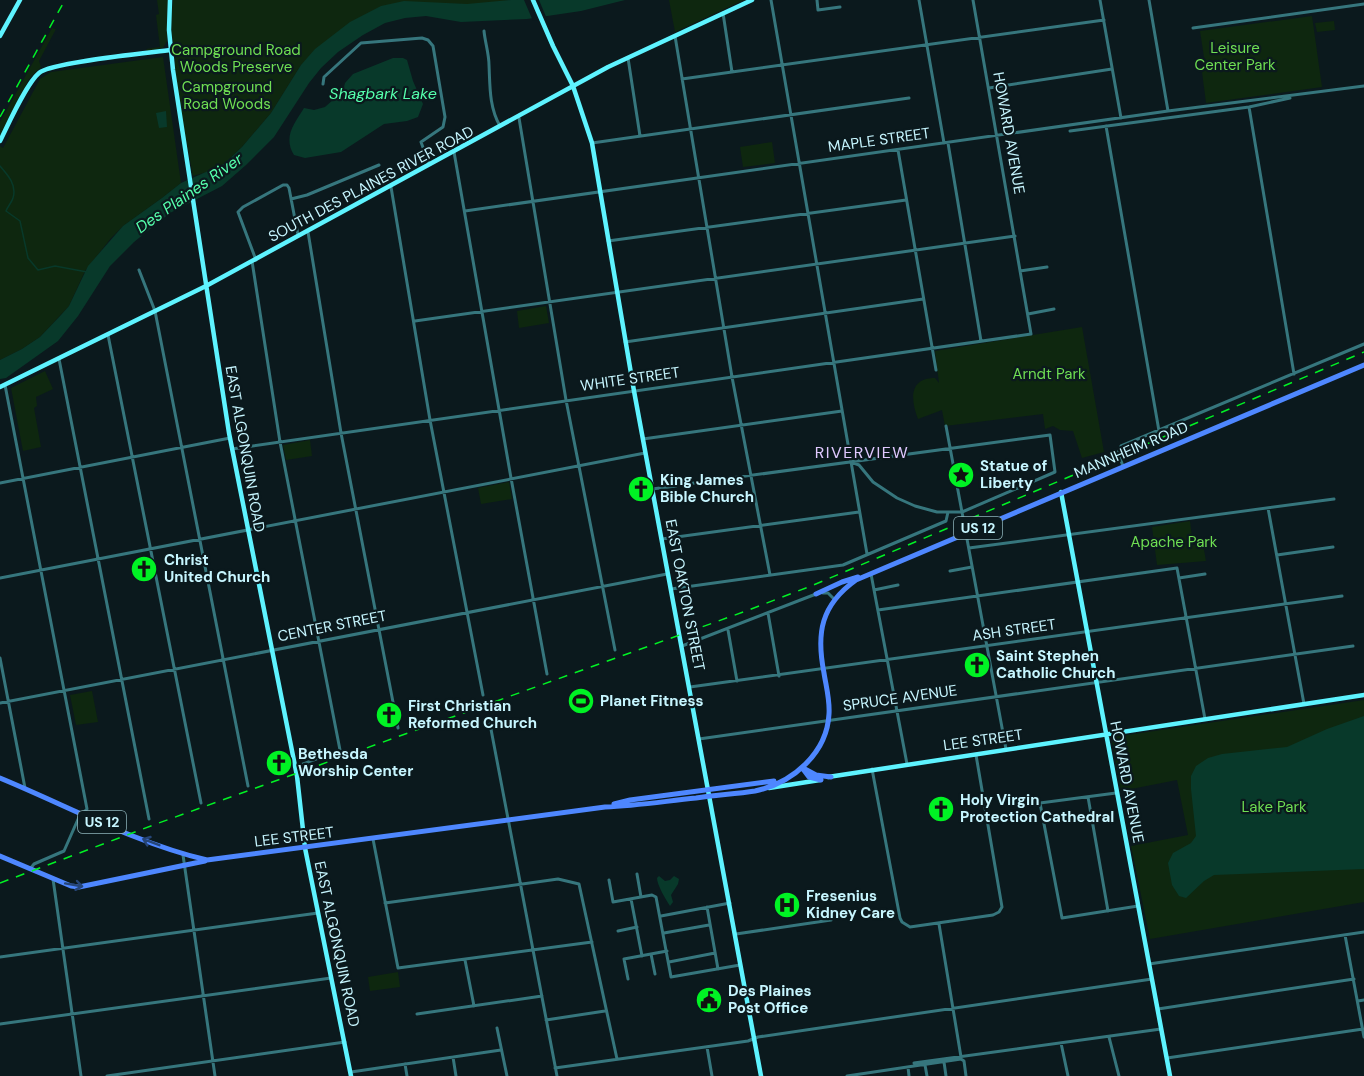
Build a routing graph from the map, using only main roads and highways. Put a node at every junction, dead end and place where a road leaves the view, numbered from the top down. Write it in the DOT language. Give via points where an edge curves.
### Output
graph roads {
  1 [pos="20,0"];
  2 [pos="170,0"];
  3 [pos="533,0"];
  4 [pos="752,0"];
  5 [pos="0,36"];
  6 [pos="171,50"];
  7 [pos="573,86"];
  8 [pos="0,141"];
  9 [pos="206,286"];
  10 [pos="1364,365"];
  11 [pos="2,386"];
  12 [pos="1061,492"];
  13 [pos="868,574"];
  14 [pos="816,594"];
  15 [pos="1364,694"];
  16 [pos="1106,735"];
  17 [pos="803,768"];
  18 [pos="831,777"];
  19 [pos="0,778"];
  20 [pos="784,780"];
  21 [pos="820,780"];
  22 [pos="757,790"];
  23 [pos="709,793"];
  24 [pos="305,848"];
  25 [pos="0,856"];
  26 [pos="207,860"];
  27 [pos="351,1074"];
  28 [pos="761,1076"];
  29 [pos="1170,1076"];
  1 -- 5 [label="main road"];
  2 -- 6 [label="main road, EAST ALGONQUIN ROAD"];
  3 -- 7 [label="main road, EAST OAKTON STREET"];
  4 -- 7 [label="main road, SOUTH DES PLAINES RIVER ROAD"];
  6 -- 8 [label="main road" via="43,69 31,82"];
  6 -- 9 [label="main road, EAST ALGONQUIN ROAD"];
  7 -- 9 [label="main road, SOUTH DES PLAINES RIVER ROAD"];
  7 -- 23 [label="main road, EAST OAKTON STREET" via="592,143"];
  9 -- 11 [label="main road, SOUTH DES PLAINES RIVER ROAD"];
  9 -- 24 [label="main road, EAST ALGONQUIN ROAD" via="232,449 295,767"];
  10 -- 12 [label="main road, MANNHEIM ROAD / US 12"];
  12 -- 13 [label="main road, MANNHEIM ROAD / US 12"];
  12 -- 16 [label="main road, HOWARD AVENUE"];
  13 -- 14 [label="main road"];
  13 -- 17 [label="main road, MANNHEIM ROAD / US 12" via="848,586 827,613 820,635 829,698 828,720 825,736"];
  15 -- 16 [label="main road, LEE STREET"];
  16 -- 18 [label="main road, LEE STREET"];
  16 -- 29 [label="main road, HOWARD AVENUE"];
  17 -- 18 [label="main road"];
  17 -- 20 [label="main road, MANNHEIM ROAD / US 12"];
  17 -- 21 [label="main road" via="806,775"];
  18 -- 21 [label="main road, LEE STREET"];
  26 -- 19 [label="main road, LEE STREET / US 12, one-way" via="183,855"];
  20 -- 22 [label="main road, US 12"];
  20 -- 23 [label="main road, LEE STREET / US 12"];
  21 -- 22 [label="main road, LEE STREET"];
  22 -- 23 [label="main road, LEE STREET / US 12"];
  23 -- 24 [label="main road, LEE STREET / US 12" via="630,800 605,807"];
  23 -- 28 [label="main road, EAST OAKTON STREET"];
  24 -- 26 [label="main road, LEE STREET / US 12"];
  24 -- 27 [label="main road, EAST ALGONQUIN ROAD"];
  25 -- 26 [label="main road, US 12, one-way" via="70,886 84,887"];
}
